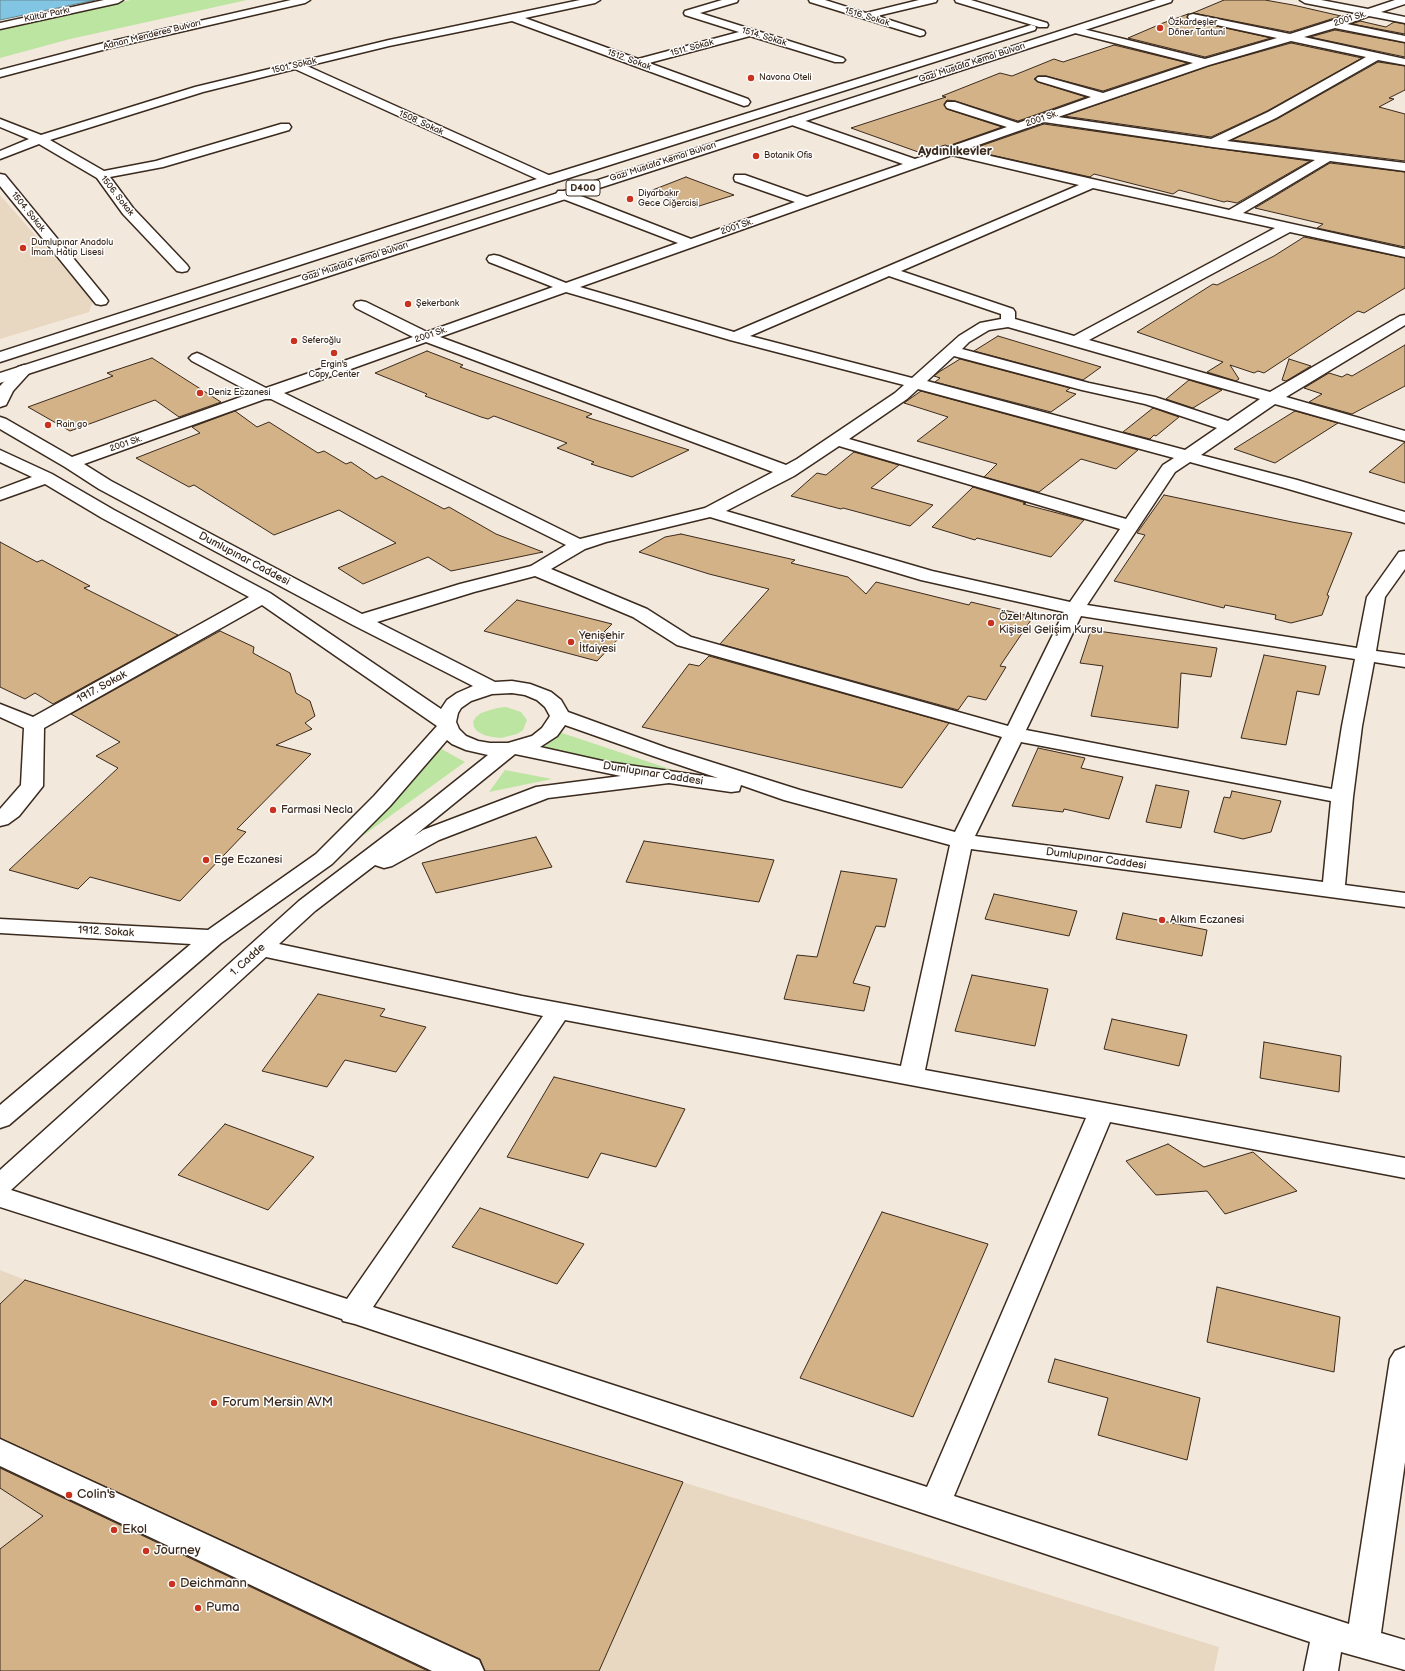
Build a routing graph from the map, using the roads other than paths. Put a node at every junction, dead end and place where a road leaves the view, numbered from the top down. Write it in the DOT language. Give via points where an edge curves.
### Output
graph roads {
  1 [pos="118,0"];
  2 [pos="264,0"];
  3 [pos="305,0"];
  4 [pos="595,0"];
  5 [pos="733,0"];
  6 [pos="814,0"];
  7 [pos="848,0"];
  8 [pos="932,0"];
  9 [pos="960,0"];
  10 [pos="1167,0"];
  11 [pos="1305,0"];
  12 [pos="1405,0"];
  13 [pos="830,5"];
  14 [pos="1370,13"];
  15 [pos="864,16"];
  16 [pos="1192,17"];
  17 [pos="515,18"];
  18 [pos="1057,20"];
  19 [pos="1405,20"];
  20 [pos="1043,25"];
  21 [pos="1334,25"];
  22 [pos="0,26"];
  23 [pos="1075,30"];
  24 [pos="748,33"];
  25 [pos="920,33"];
  26 [pos="1289,37"];
  27 [pos="1405,39"];
  28 [pos="1376,56"];
  29 [pos="839,60"];
  30 [pos="1405,62"];
  31 [pos="0,63"];
  32 [pos="636,63"];
  33 [pos="1206,63"];
  34 [pos="295,65"];
  35 [pos="0,74"];
  36 [pos="1042,79"];
  37 [pos="1103,97"];
  38 [pos="744,102"];
  39 [pos="951,105"];
  40 [pos="1044,118"];
  41 [pos="793,121"];
  42 [pos="0,123"];
  43 [pos="285,127"];
  44 [pos="1019,127"];
  45 [pos="40,139"];
  46 [pos="1213,143"];
  47 [pos="952,152"];
  48 [pos="0,155"];
  49 [pos="1328,157"];
  50 [pos="916,164"];
  51 [pos="1405,167"];
  52 [pos="102,175"];
  53 [pos="0,178"];
  54 [pos="740,178"];
  55 [pos="548,180"];
  56 [pos="1092,184"];
  57 [pos="563,194"];
  58 [pos="808,202"];
  59 [pos="1232,214"];
  60 [pos="1288,227"];
  61 [pos="1405,237"];
  62 [pos="690,243"];
  63 [pos="1388,249"];
  64 [pos="1405,253"];
  65 [pos="494,259"];
  66 [pos="182,268"];
  67 [pos="888,271"];
  68 [pos="567,288"];
  69 [pos="101,301"];
  70 [pos="361,305"];
  71 [pos="1405,319"];
  72 [pos="1008,322"];
  73 [pos="426,337"];
  74 [pos="735,337"];
  75 [pos="1076,341"];
  76 [pos="951,351"];
  77 [pos="0,356"];
  78 [pos="197,358"];
  79 [pos="24,370"];
  80 [pos="0,378"];
  81 [pos="915,383"];
  82 [pos="270,394"];
  83 [pos="1272,398"];
  84 [pos="0,402"];
  85 [pos="0,408"];
  86 [pos="4,424"];
  87 [pos="1230,426"];
  88 [pos="1405,436"];
  89 [pos="836,440"];
  90 [pos="0,455"];
  91 [pos="1187,456"];
  92 [pos="72,464"];
  93 [pos="788,472"];
  94 [pos="46,478"];
  95 [pos="0,495"];
  96 [pos="711,512"];
  97 [pos="1405,518"];
  98 [pos="1130,526"];
  99 [pos="579,545"];
  100 [pos="1405,556"];
  101 [pos="537,570"];
  102 [pos="263,597"];
  103 [pos="1075,609"];
  104 [pos="360,621"];
  105 [pos="1365,654"];
  106 [pos="1405,661"];
  107 [pos="492,688"];
  108 [pos="0,710"];
  109 [pos="560,716"];
  110 [pos="34,725"];
  111 [pos="447,725"];
  112 [pos="1013,734"];
  113 [pos="512,748"];
  114 [pos="669,777"];
  115 [pos="792,795"];
  116 [pos="1342,797"];
  117 [pos="0,819"];
  118 [pos="962,840"];
  119 [pos="1333,891"];
  120 [pos="1405,900"];
  121 [pos="307,906"];
  122 [pos="0,926"];
  123 [pos="212,938"];
  124 [pos="261,948"];
  125 [pos="560,1011"];
  126 [pos="911,1077"];
  127 [pos="1101,1112"];
  128 [pos="0,1119"];
  129 [pos="1405,1168"];
  130 [pos="0,1186"];
  131 [pos="0,1196"];
  132 [pos="353,1313"];
  133 [pos="1405,1359"];
  134 [pos="0,1452"];
  135 [pos="935,1504"];
  136 [pos="1328,1633"];
  137 [pos="1363,1642"];
  138 [pos="1405,1654"];
  139 [pos="467,1671"];
  140 [pos="1321,1671"];
  1 -- 22 [label="main road, Kültür Parkı"];
  2 -- 31 [label="main road, Adnan Menderes Bulvarı"];
  3 -- 35 [label="main road, Adnan Menderes Bulvarı" via="115,44"];
  4 -- 17 [label="main road, 1501. Sokak"];
  5 -- 24 [label="main road, 1514. Sokak" via="688,13"];
  6 -- 13 [label="main road, 1516. Sokak"];
  7 -- 13 [label="main road"];
  8 -- 15 [label="main road"];
  9 -- 20 [label="main road"];
  10 -- 23 [label="main road, Gazi Mustafa Kemal Bulvarı / D400"];
  11 -- 14 [label="main road"];
  12 -- 14 [label="main road, 2001 Sk."];
  13 -- 15 [label="main road, 1516. Sokak"];
  14 -- 19 [label="main road"];
  14 -- 21 [label="main road, 2001 Sk."];
  15 -- 25 [label="main road, 1516. Sokak"];
  16 -- 26 [label="main road"];
  17 -- 32 [label="main road, 1512. Sokak"];
  17 -- 34 [label="main road, 1501. Sokak"];
  18 -- 20 [label="main road, Gazi Mustafa Kemal Bulvarı / D400"];
  20 -- 55 [label="main road, Gazi Mustafa Kemal Bulvarı / D400"];
  21 -- 26 [label="main road, 2001 Sk."];
  21 -- 27 [label="main road"];
  23 -- 33 [label="main road"];
  23 -- 41 [label="main road, Gazi Mustafa Kemal Bulvarı / D400"];
  24 -- 29 [label="main road, 1514. Sokak"];
  24 -- 32 [label="main road, 1511. Sokak"];
  26 -- 28 [label="main road"];
  26 -- 33 [label="main road, 2001 Sk."];
  28 -- 30 [label="main road"];
  28 -- 46 [label="main road" via="1272,115"];
  32 -- 38 [label="main road, 1512. Sokak"];
  33 -- 37 [label="main road, 2001 Sk."];
  34 -- 45 [label="main road, 1501. Sokak" via="199,89"];
  34 -- 55 [label="main road, 1508. Sokak"];
  36 -- 37 [label="main road"];
  37 -- 40 [label="main road, 2001 Sk."];
  39 -- 44 [label="main road"];
  40 -- 44 [label="main road, 2001 Sk."];
  40 -- 46 [label="main road"];
  41 -- 50 [label="main road"];
  41 -- 57 [label="main road, Gazi Mustafa Kemal Bulvarı / D400"];
  42 -- 45 [label="main road, 1506. Sokak"];
  43 -- 52 [label="main road" via="158,164"];
  44 -- 47 [label="main road, 2001 Sk."];
  45 -- 48 [label="main road, 1501. Sokak"];
  45 -- 52 [label="main road, 1506. Sokak"];
  46 -- 49 [label="main road"];
  47 -- 50 [label="main road, 2001 Sk."];
  47 -- 56 [label="main road"];
  49 -- 51 [label="main road"];
  49 -- 59 [label="main road"];
  50 -- 58 [label="main road, 2001 Sk."];
  52 -- 66 [label="main road, 1506. Sokak" via="128,211"];
  53 -- 69 [label="main road, 1504. Sokak"];
  54 -- 58 [label="main road"];
  55 -- 77 [label="main road, Gazi Mustafa Kemal Bulvarı / D400"];
  56 -- 59 [label="main road"];
  56 -- 67 [label="main road"];
  57 -- 62 [label="main road"];
  57 -- 79 [label="main road, Gazi Mustafa Kemal Bulvarı / D400"];
  58 -- 62 [label="main road, 2001 Sk."];
  59 -- 60 [label="main road"];
  60 -- 63 [label="main road"];
  60 -- 75 [label="main road"];
  61 -- 63 [label="main road"];
  62 -- 68 [label="main road, 2001 Sk."];
  63 -- 64 [label="main road"];
  65 -- 68 [label="main road"];
  67 -- 72 [label="main road" via="1008,312"];
  67 -- 74 [label="main road"];
  68 -- 73 [label="main road, 2001 Sk."];
  68 -- 74 [label="main road"];
  70 -- 73 [label="main road"];
  71 -- 83 [label="main road"];
  72 -- 75 [label="main road"];
  72 -- 76 [label="main road" via="985,326"];
  73 -- 82 [label="main road, 2001 Sk."];
  73 -- 93 [label="main road"];
  74 -- 81 [label="main road"];
  75 -- 83 [label="main road"];
  76 -- 81 [label="main road"];
  76 -- 87 [label="main road" via="1088,387 1149,400"];
  78 -- 82 [label="main road"];
  79 -- 80 [label="main road, Gazi Mustafa Kemal Bulvarı / D400"];
  79 -- 84 [label="main road" via="6,389"];
  81 -- 89 [label="main road" via="901,396"];
  81 -- 91 [label="main road"];
  82 -- 92 [label="main road, 2001 Sk."];
  82 -- 99 [label="main road"];
  83 -- 87 [label="main road"];
  83 -- 88 [label="main road"];
  85 -- 86 [label="main road"];
  86 -- 92 [label="main road, Dumlupınar Caddesi"];
  87 -- 91 [label="main road"];
  89 -- 93 [label="main road"];
  89 -- 98 [label="main road"];
  90 -- 94 [label="main road"];
  91 -- 97 [label="main road"];
  91 -- 98 [label="main road" via="1169,469"];
  92 -- 104 [label="main road, Dumlupınar Caddesi" via="105,486"];
  93 -- 96 [label="main road"];
  94 -- 95 [label="main road"];
  94 -- 102 [label="main road"];
  96 -- 99 [label="main road"];
  96 -- 103 [label="main road" via="928,576"];
  98 -- 103 [label="main road"];
  99 -- 101 [label="main road"];
  100 -- 105 [label="main road" via="1376,597"];
  101 -- 104 [label="main road" via="467,588"];
  101 -- 112 [label="main road" via="640,613 684,641"];
  102 -- 110 [label="main road, 1917. Sokak"];
  102 -- 111 [label="main road"];
  103 -- 105 [label="main road"];
  103 -- 112 [label="main road"];
  104 -- 107 [label="main road, Dumlupınar Caddesi"];
  105 -- 106 [label="main road"];
  105 -- 116 [label="main road"];
  107 -- 109 [label="main road" via="512,687 530,690 554,704"];
  107 -- 111 [label="main road" via="478,691 454,704 448,713"];
  108 -- 110 [label="main road"];
  109 -- 113 [label="main road" via="550,732 539,740"];
  109 -- 115 [label="main road, Dumlupınar Caddesi"];
  110 -- 117 [label="main road" via="32,786 11,811"];
  111 -- 113 [label="main road" via="450,732 459,740 473,746 490,749"];
  111 -- 123 [label="main road" via="382,800 324,859"];
  112 -- 116 [label="main road"];
  112 -- 118 [label="main road"];
  113 -- 114 [label="main road, Dumlupınar Caddesi" via="607,768"];
  113 -- 121 [label="main road, 1. Cadde"];
  114 -- 115 [label="main road, Dumlupınar Caddesi"];
  114 -- 121 [label="main road" via="544,792 431,835"];
  115 -- 118 [label="main road, Dumlupınar Caddesi"];
  116 -- 119 [label="main road"];
  118 -- 119 [label="main road, Dumlupınar Caddesi"];
  118 -- 126 [label="main road"];
  119 -- 120 [label="main road, Dumlupınar Caddesi"];
  121 -- 124 [label="main road, 1. Cadde"];
  122 -- 123 [label="main road, 1912. Sokak"];
  123 -- 128 [label="main road"];
  124 -- 125 [label="main road"];
  124 -- 130 [label="main road, 1. Cadde"];
  125 -- 126 [label="main road"];
  125 -- 132 [label="main road"];
  126 -- 127 [label="main road"];
  127 -- 129 [label="main road"];
  127 -- 135 [label="main road"];
  131 -- 132 [label="main road"];
  132 -- 135 [label="main road"];
  133 -- 137 [label="main road"];
  134 -- 139 [label="main road"];
  135 -- 136 [label="main road"];
  136 -- 137 [label="main road"];
  136 -- 140 [label="main road"];
  137 -- 138 [label="main road"];
}
